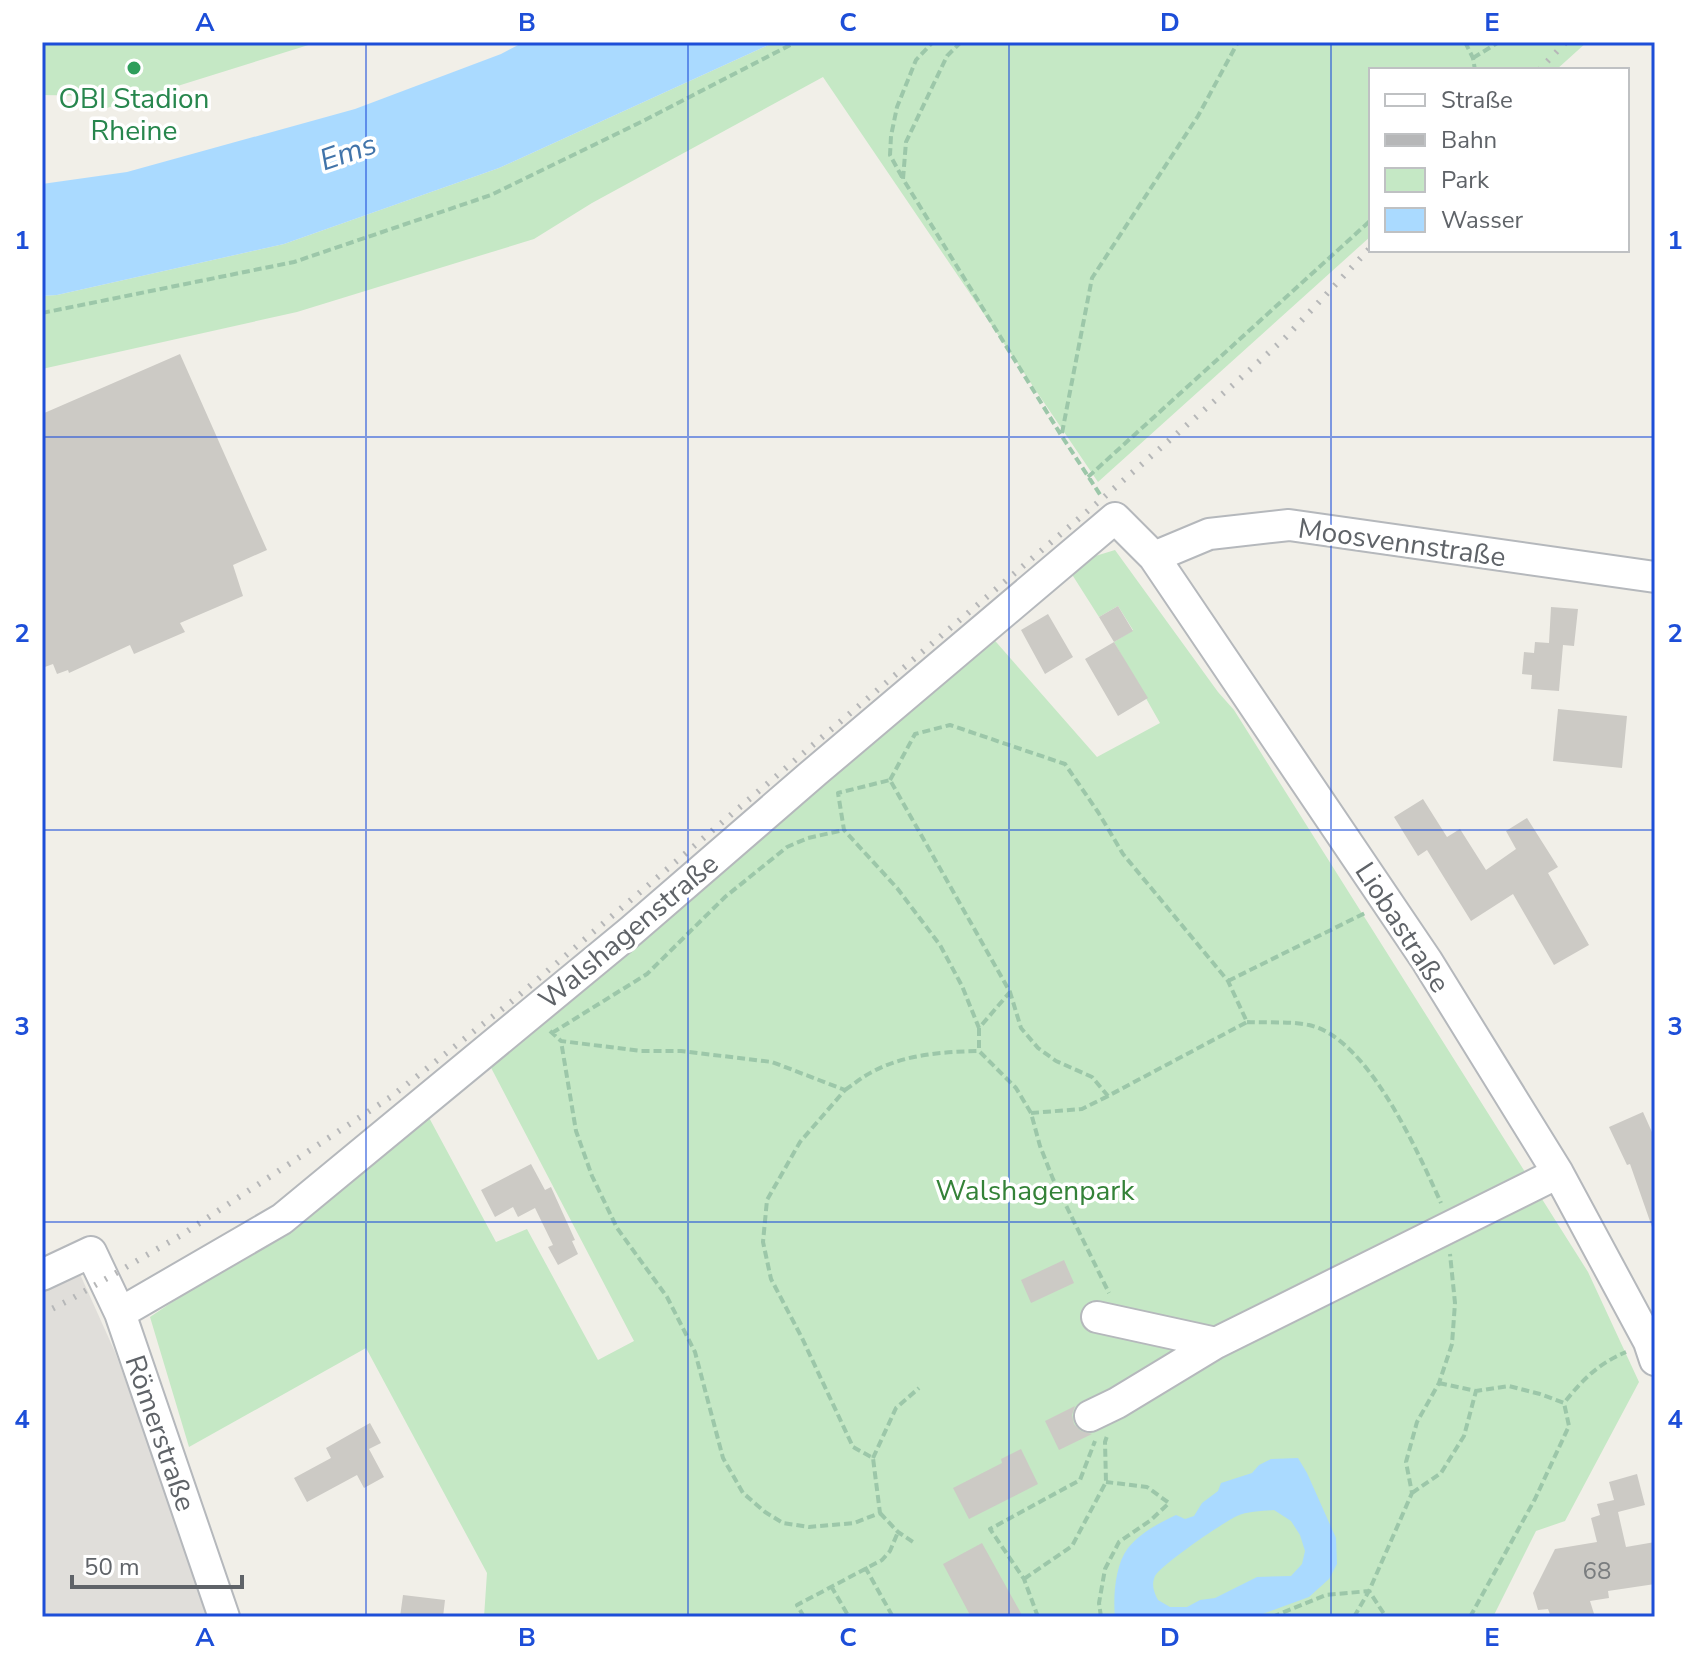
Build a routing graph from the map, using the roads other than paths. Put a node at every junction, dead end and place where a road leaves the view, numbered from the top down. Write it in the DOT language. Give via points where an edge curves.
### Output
graph roads {
  1 [pos="1115,518"];
  2 [pos="1154,557"];
  3 [pos="1655,577"];
  4 [pos="1558,1173"];
  5 [pos="42,1275"];
  6 [pos="120,1313"];
  7 [pos="1110,1320"];
  8 [pos="1216,1343"];
  9 [pos="1652,1351"];
  10 [pos="1090,1416"];
  11 [pos="224,1617"];
  1 -- 2 [label="street, Liobastraße"];
  1 -- 6 [label="street, Walshagenstraße" via="631,931 282,1219"];
  2 -- 3 [label="street, Moosvennstraße" via="1209,534 1289,525"];
  2 -- 4 [label="street, Liobastraße" via="1427,961"];
  4 -- 8 [label="street"];
  4 -- 9 [label="street, Liobastraße"];
  5 -- 6 [label="street, Römerstraße" via="91,1252"];
  6 -- 11 [label="street, Römerstraße"];
  7 -- 8 [label="street"];
  8 -- 10 [label="street"];
}
